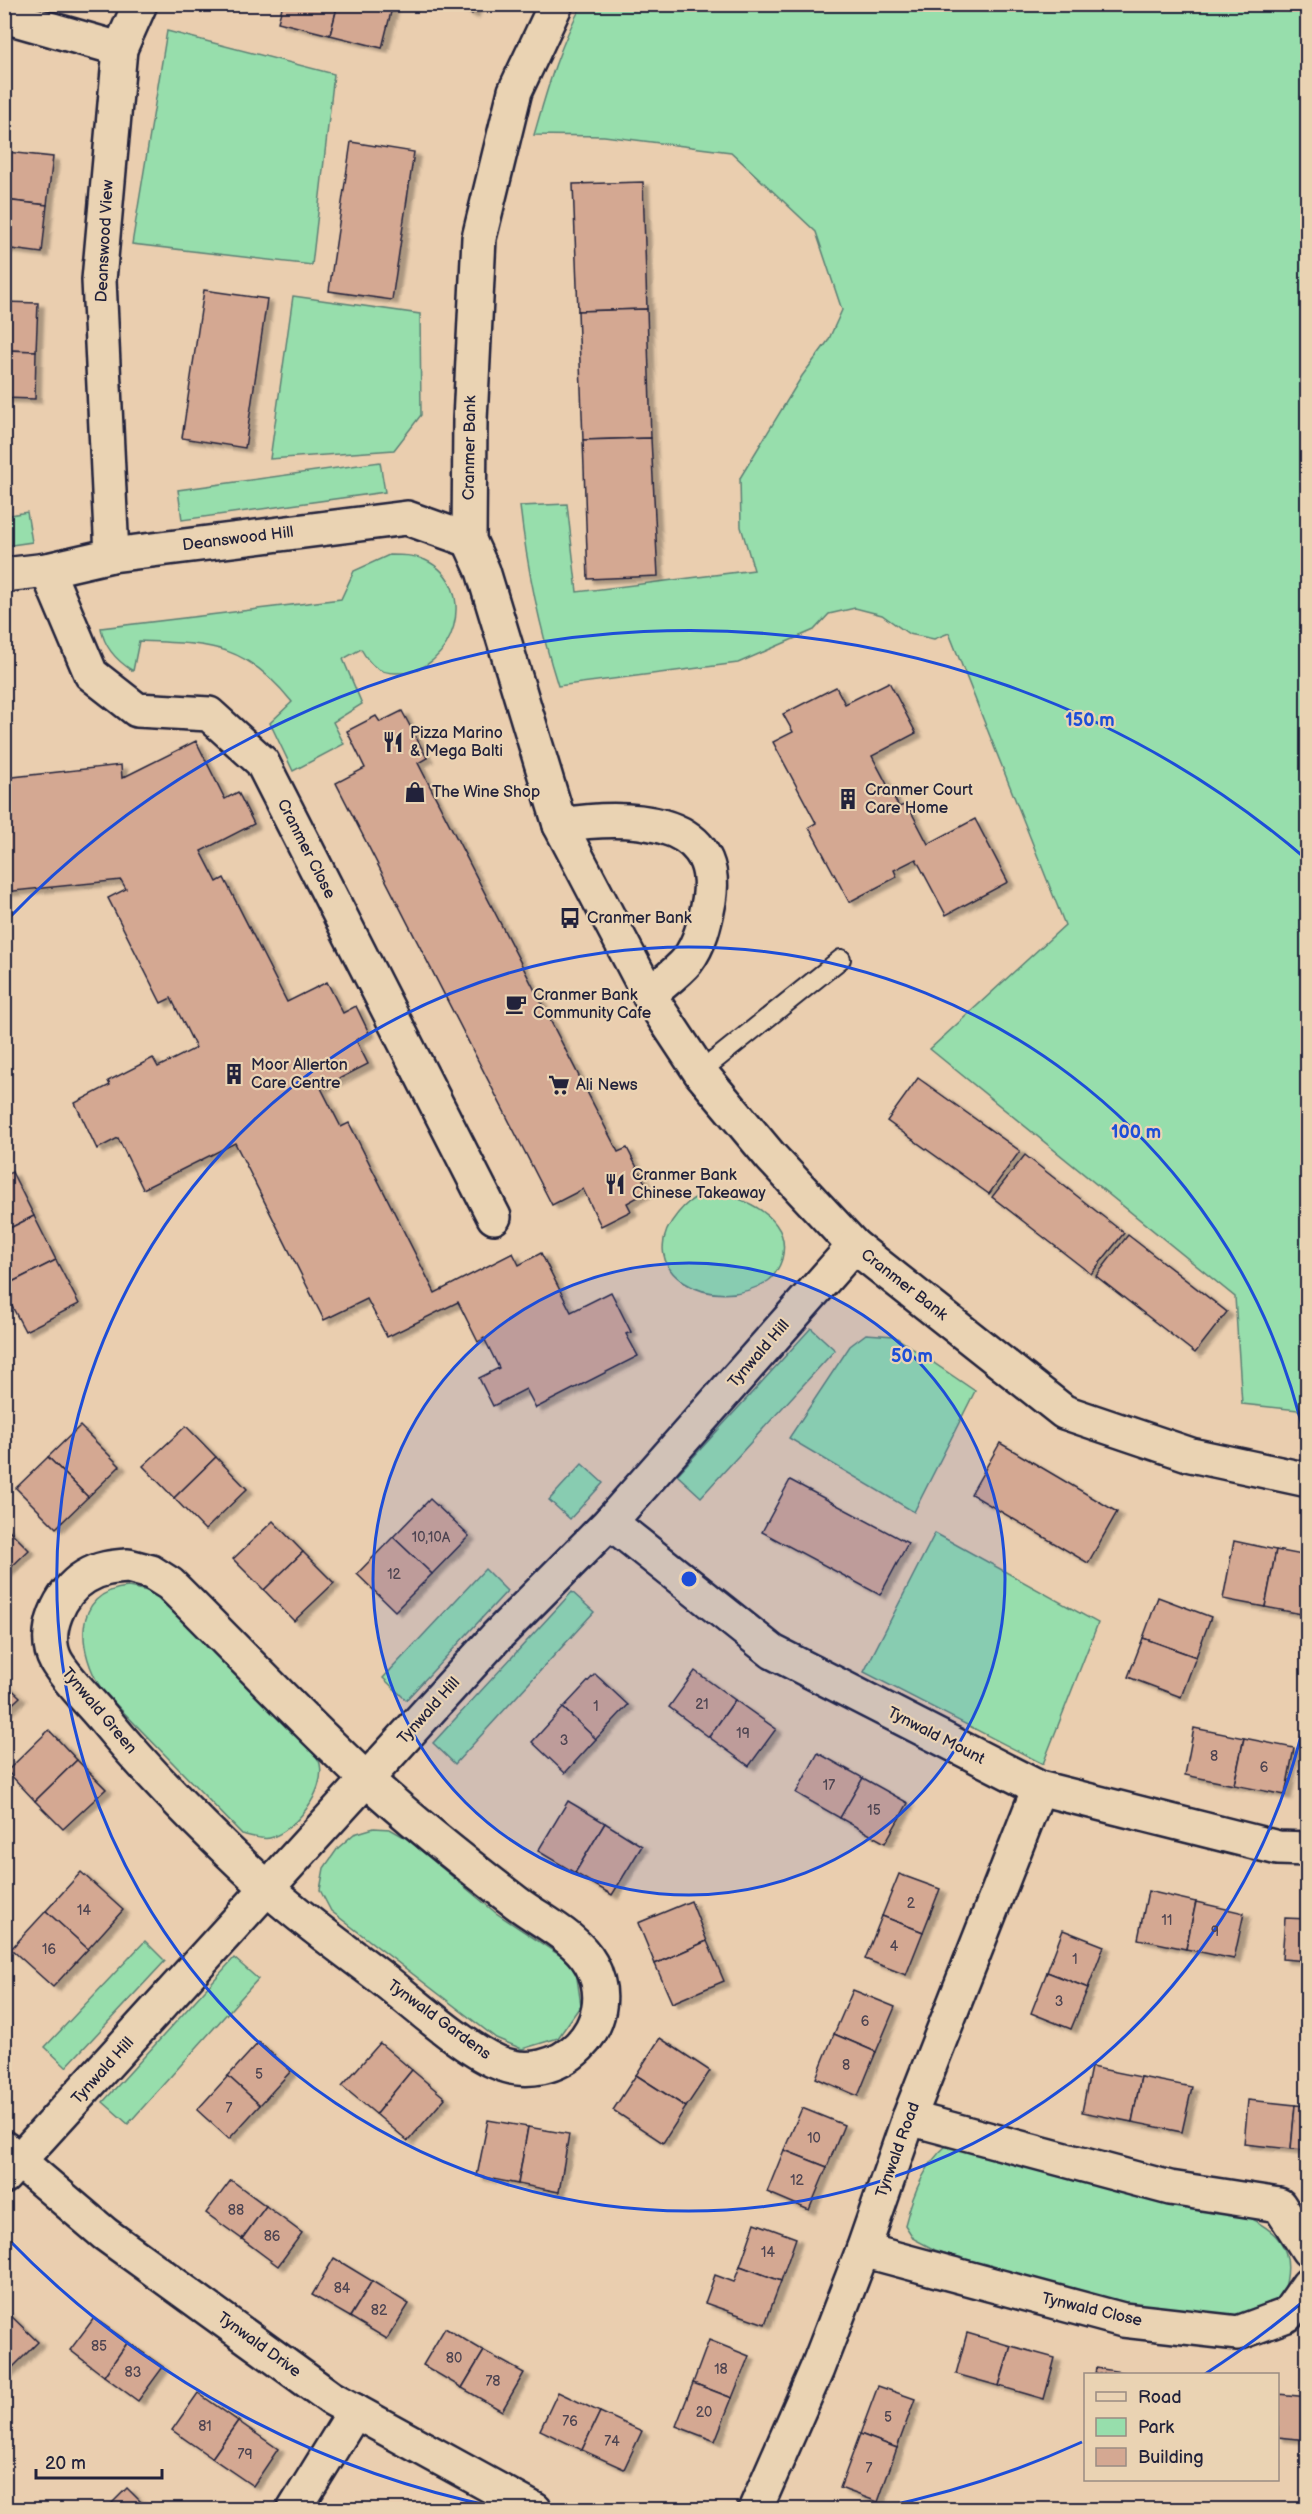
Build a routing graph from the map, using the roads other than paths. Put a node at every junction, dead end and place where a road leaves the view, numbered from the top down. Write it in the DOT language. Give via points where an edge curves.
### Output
graph roads {
  1 [pos="140,4"];
  2 [pos="556,4"];
  3 [pos="4,16"];
  4 [pos="120,50"];
  5 [pos="469,540"];
  6 [pos="112,555"];
  7 [pos="47,570"];
  8 [pos="4,575"];
  9 [pos="560,825"];
  10 [pos="841,959"];
  11 [pos="649,995"];
  12 [pos="700,1072"];
  13 [pos="494,1217"];
  14 [pos="854,1246"];
  15 [pos="1308,1480"];
  16 [pos="610,1522"];
  17 [pos="367,1780"];
  18 [pos="1039,1788"];
  19 [pos="1308,1849"];
  20 [pos="267,1887"];
  21 [pos="909,2118"];
  22 [pos="10,2162"];
  23 [pos="863,2250"];
  24 [pos="1308,2250"];
  25 [pos="1308,2285"];
  26 [pos="355,2410"];
  27 [pos="294,2510"];
  28 [pos="535,2510"];
  29 [pos="755,2510"];
  1 -- 4 [label="street, Deanswood View"];
  2 -- 5 [label="street, Cranmer Bank" via="515,91 479,238"];
  3 -- 4 [label="street"];
  4 -- 6 [label="street, Deanswood View" via="99,280"];
  5 -- 6 [label="street, Deanswood Hill" via="407,518"];
  5 -- 9 [label="street, Cranmer Bank" via="483,571"];
  6 -- 7 [label="street, Deanswood Hill"];
  7 -- 8 [label="street, Deanswood Hill"];
  7 -- 13 [label="street, Cranmer Close" via="91,674 137,710 209,714 262,762"];
  9 -- 11 [label="street, Cranmer Bank"];
  9 -- 11 [label="street" via="597,819 657,824 686,836 705,858 711,888 704,927 687,961"];
  10 -- 12 [label="lane"];
  11 -- 12 [label="street, Cranmer Bank"];
  12 -- 14 [label="street, Cranmer Bank" via="771,1157"];
  14 -- 15 [label="street, Cranmer Bank" via="1064,1412 1191,1455"];
  14 -- 16 [label="street, Tynwald Hill"];
  16 -- 17 [label="street, Tynwald Hill" via="496,1637"];
  16 -- 18 [label="street, Tynwald Mount" via="773,1652"];
  17 -- 20 [label="street, Tynwald Hill"];
  17 -- 20 [label="street, Tynwald Gardens" via="517,1903 577,1946 591,1964 599,1986 599,2009 592,2031 578,2049 560,2062 538,2069 514,2069 493,2061 431,2018"];
  17 -- 20 [label="street, Tynwald Green" via="161,1578 128,1566 105,1568 84,1577 67,1593 55,1614 51,1636 55,1660 129,1749"];
  18 -- 19 [label="street, Tynwald Mount" via="1278,1848"];
  18 -- 21 [label="street, Tynwald Road"];
  20 -- 22 [label="street, Tynwald Hill"];
  21 -- 23 [label="street, Tynwald Road"];
  21 -- 24 [label="street" via="1170,2188 1279,2205"];
  22 -- 26 [label="street, Tynwald Drive" via="331,2398"];
  23 -- 25 [label="street, Tynwald Close" via="1123,2320 1238,2334 1287,2315"];
  23 -- 29 [label="street, Tynwald Road"];
  26 -- 27 [label="street"];
  26 -- 28 [label="street, Tynwald Drive"];
}
